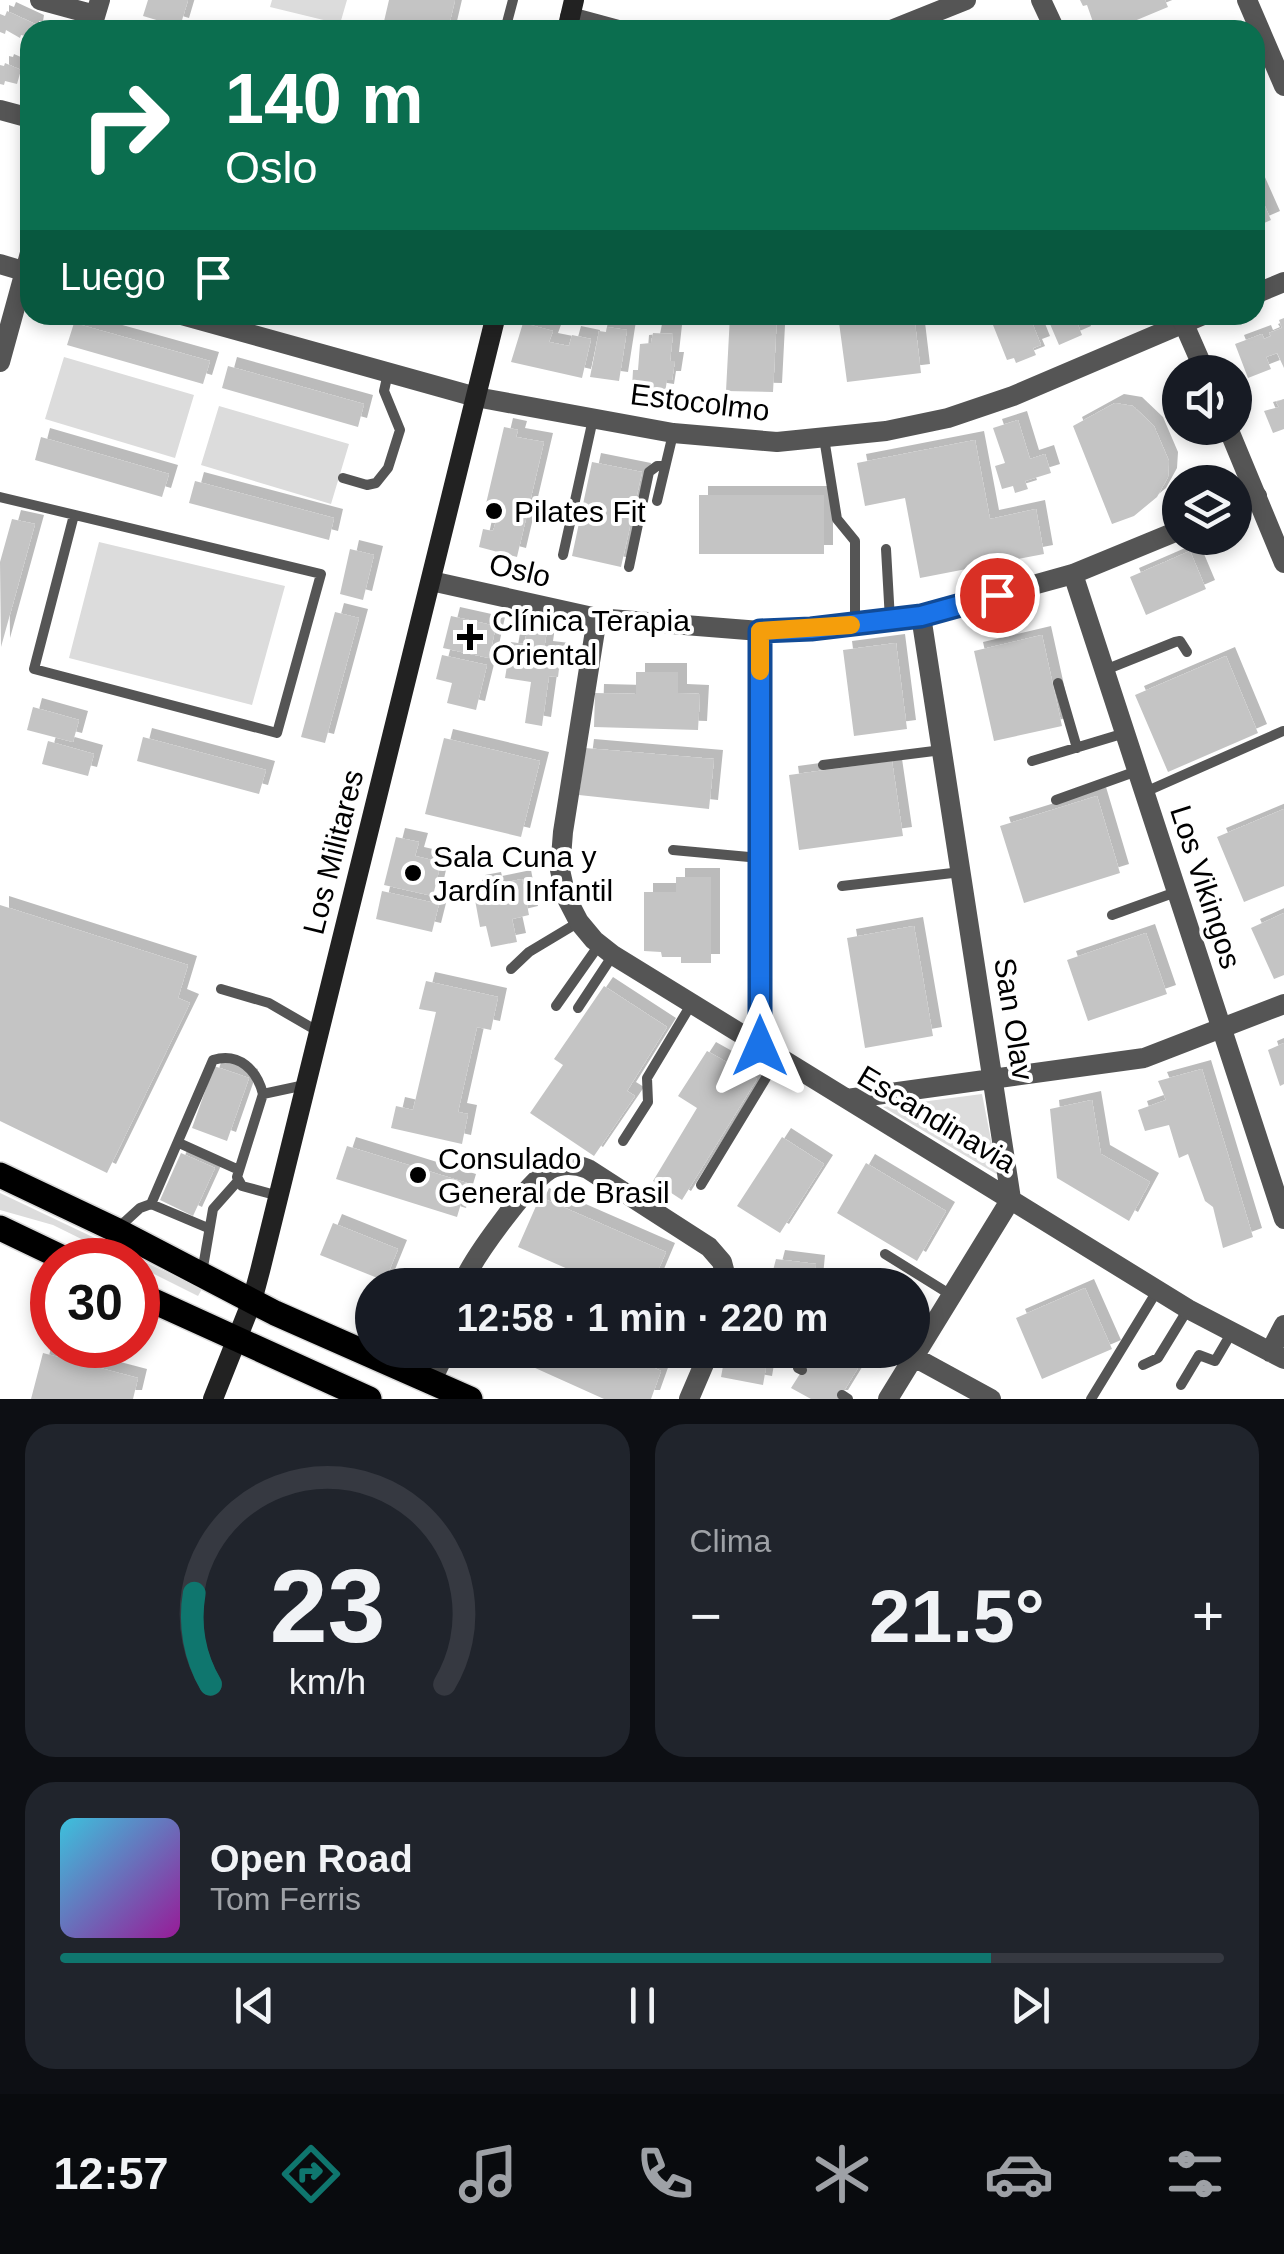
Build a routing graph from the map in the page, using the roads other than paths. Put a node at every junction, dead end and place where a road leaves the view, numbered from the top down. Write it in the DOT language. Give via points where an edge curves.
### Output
graph roads {
  1 [pos="40,0"];
  2 [pos="966,0"];
  3 [pos="95,15"];
  4 [pos="916,20"];
  5 [pos="1265,42"];
  6 [pos="1284,86"];
  7 [pos="20,293"];
  8 [pos="218,325"];
  9 [pos="494,325"];
  10 [pos="1173,325"];
  11 [pos="1191,325"];
  12 [pos="1200,355"];
  13 [pos="0,362"];
  14 [pos="388,373"];
  15 [pos="476,398"];
  16 [pos="593,419"];
  17 [pos="673,433"];
  18 [pos="824,438"];
  19 [pos="1235,445"];
  20 [pos="665,466"];
  21 [pos="343,478"];
  22 [pos="1257,496"];
  23 [pos="0,497"];
  24 [pos="1252,498"];
  25 [pos="657,501"];
  26 [pos="74,515"];
  27 [pos="1162,537"];
  28 [pos="886,549"];
  29 [pos="563,555"];
  30 [pos="1284,563"];
  31 [pos="628,568"];
  32 [pos="1073,574"];
  33 [pos="431,581"];
  34 [pos="921,616"];
  35 [pos="597,618"];
  36 [pos="890,620"];
  37 [pos="855,625"];
  38 [pos="760,631"];
  39 [pos="1187,652"];
  40 [pos="1104,671"];
  41 [pos="1058,682"];
  42 [pos="1284,731"];
  43 [pos="1125,734"];
  44 [pos="1077,748"];
  45 [pos="942,750"];
  46 [pos="1032,762"];
  47 [pos="822,765"];
  48 [pos="1137,771"];
  49 [pos="1144,792"];
  50 [pos="1056,800"];
  51 [pos="673,850"];
  52 [pos="760,858"];
  53 [pos="961,872"];
  54 [pos="842,886"];
  55 [pos="1176,892"];
  56 [pos="1112,915"];
  57 [pos="579,922"];
  58 [pos="606,950"];
  59 [pos="511,969"];
  60 [pos="221,989"];
  61 [pos="692,1003"];
  62 [pos="1284,1004"];
  63 [pos="556,1006"];
  64 [pos="578,1008"];
  65 [pos="1220,1029"];
  66 [pos="319,1032"];
  67 [pos="769,1052"];
  68 [pos="993,1080"];
  69 [pos="306,1085"];
  70 [pos="264,1094"];
  71 [pos="846,1099"];
  72 [pos="623,1140"];
  73 [pos="179,1143"];
  74 [pos="0,1175"];
  75 [pos="238,1176"];
  76 [pos="1278,1180"];
  77 [pos="700,1185"];
  78 [pos="279,1196"];
  79 [pos="1011,1199"];
  80 [pos="151,1204"];
  81 [pos="1282,1207"];
  82 [pos="0,1228"];
  83 [pos="208,1228"];
  84 [pos="116,1230"];
  85 [pos="30,1243"];
  86 [pos="886,1254"];
  87 [pos="468,1268"];
  88 [pos="724,1268"];
  89 [pos="202,1274"];
  90 [pos="1157,1290"];
  91 [pos="952,1296"];
  92 [pos="252,1301"];
  93 [pos="160,1304"];
  94 [pos="1188,1309"];
  95 [pos="1284,1325"];
  96 [pos="930,1331"];
  97 [pos="1232,1332"];
  98 [pos="237,1341"];
  99 [pos="1277,1356"];
  100 [pos="1143,1364"];
  101 [pos="930,1366"];
  102 [pos="433,1368"];
  103 [pos="439,1368"];
  104 [pos="702,1368"];
  105 [pos="798,1368"];
  106 [pos="907,1368"];
  107 [pos="802,1370"];
  108 [pos="430,1381"];
  109 [pos="1181,1385"];
  110 [pos="213,1399"];
  111 [pos="369,1399"];
  112 [pos="470,1399"];
  113 [pos="689,1399"];
  114 [pos="888,1399"];
  115 [pos="991,1399"];
  116 [pos="1091,1399"];
  1 -- 3 [label="street"];
  2 -- 4 [label="street"];
  5 -- 6 [label="street"];
  7 -- 13 [label="street"];
  8 -- 14 [label="street, Estocolmo"];
  9 -- 15 [label="main road, Los Militares"];
  10 -- 18 [label="street, Estocolmo" via="948,418"];
  11 -- 12 [label="street"];
  14 -- 15 [label="street, Estocolmo"];
  14 -- 21 [label="lane" via="384,391 400,430 388,468 376,484"];
  15 -- 16 [label="street, Estocolmo"];
  15 -- 33 [label="main road, Los Militares"];
  16 -- 17 [label="street, Estocolmo"];
  16 -- 29 [label="lane"];
  17 -- 18 [label="street, Estocolmo" via="777,442"];
  17 -- 20 [label="lane"];
  18 -- 37 [label="lane" via="837,520 855,541"];
  19 -- 22 [label="street"];
  20 -- 25 [label="lane"];
  20 -- 31 [label="lane" via="649,472"];
  22 -- 24 [label="street"];
  22 -- 30 [label="street"];
  23 -- 26 [label="lane" via="321,574 277,733 34,670"];
  27 -- 32 [label="street, Oslo"];
  28 -- 36 [label="lane"];
  32 -- 34 [label="street, Oslo"];
  32 -- 40 [label="street, Los Vikingos"];
  33 -- 35 [label="street, Oslo"];
  33 -- 66 [label="main road, Los Militares"];
  34 -- 36 [label="street, Oslo"];
  34 -- 45 [label="street, San Olav"];
  35 -- 38 [label="street, Oslo"];
  35 -- 57 [label="street, Escandinavia" via="560,856 562,885"];
  36 -- 37 [label="street, Oslo"];
  37 -- 38 [label="street, Oslo"];
  38 -- 52 [label="street"];
  39 -- 40 [label="lane" via="1175,642"];
  40 -- 43 [label="street, Los Vikingos"];
  41 -- 44 [label="lane"];
  42 -- 49 [label="lane"];
  43 -- 44 [label="lane"];
  43 -- 48 [label="street, Los Vikingos"];
  44 -- 46 [label="lane"];
  45 -- 47 [label="lane"];
  45 -- 53 [label="street, San Olav"];
  48 -- 49 [label="street, Los Vikingos"];
  48 -- 50 [label="lane"];
  49 -- 55 [label="street, Los Vikingos"];
  51 -- 52 [label="lane"];
  52 -- 67 [label="street"];
  53 -- 54 [label="lane"];
  53 -- 68 [label="street, San Olav"];
  55 -- 56 [label="lane"];
  55 -- 65 [label="street, Los Vikingos"];
  57 -- 58 [label="street, Escandinavia"];
  57 -- 59 [label="lane"];
  58 -- 61 [label="street, Escandinavia"];
  58 -- 63 [label="lane"];
  58 -- 64 [label="lane"];
  60 -- 66 [label="lane" via="269,1003"];
  61 -- 67 [label="street, Escandinavia"];
  61 -- 72 [label="lane" via="646,1078 648,1102"];
  62 -- 65 [label="street"];
  65 -- 68 [label="street" via="1144,1058"];
  65 -- 76 [label="street, Los Vikingos"];
  66 -- 69 [label="main road, Los Militares"];
  67 -- 71 [label="street, Escandinavia"];
  67 -- 77 [label="lane"];
  68 -- 71 [label="street"];
  68 -- 79 [label="street, San Olav"];
  69 -- 70 [label="lane"];
  69 -- 78 [label="main road, Los Militares"];
  70 -- 73 [label="lane" via="248,1065 213,1060"];
  70 -- 75 [label="lane"];
  71 -- 79 [label="street, Escandinavia"];
  73 -- 75 [label="lane"];
  73 -- 80 [label="lane"];
  74 -- 84 [label="main road"];
  75 -- 78 [label="lane"];
  75 -- 83 [label="lane"];
  76 -- 81 [label="street, Los Vikingos"];
  78 -- 92 [label="main road, Los Militares"];
  79 -- 90 [label="street, Escandinavia"];
  79 -- 91 [label="street"];
  80 -- 83 [label="lane"];
  80 -- 84 [label="lane"];
  82 -- 85 [label="main road"];
  83 -- 89 [label="lane"];
  84 -- 89 [label="main road"];
  86 -- 91 [label="lane"];
  87 -- 88 [label="street" via="538,1180 571,1164 710,1247"];
  89 -- 92 [label="main road"];
  90 -- 94 [label="street, Escandinavia"];
  90 -- 116 [label="lane"];
  91 -- 96 [label="street"];
  92 -- 98 [label="main road, Los Militares"];
  92 -- 108 [label="main road"];
  93 -- 98 [label="main road"];
  94 -- 97 [label="street, Escandinavia"];
  94 -- 100 [label="lane" via="1158,1358"];
  95 -- 99 [label="street"];
  97 -- 99 [label="street, Escandinavia"];
  97 -- 109 [label="lane" via="1215,1360 1199,1355"];
  98 -- 110 [label="main road, Los Militares"];
  98 -- 111 [label="main road"];
  101 -- 115 [label="street"];
  102 -- 108 [label="street"];
  103 -- 108 [label="lane"];
  104 -- 113 [label="street"];
  105 -- 107 [label="lane"];
  106 -- 114 [label="street"];
  108 -- 112 [label="main road"];
}
